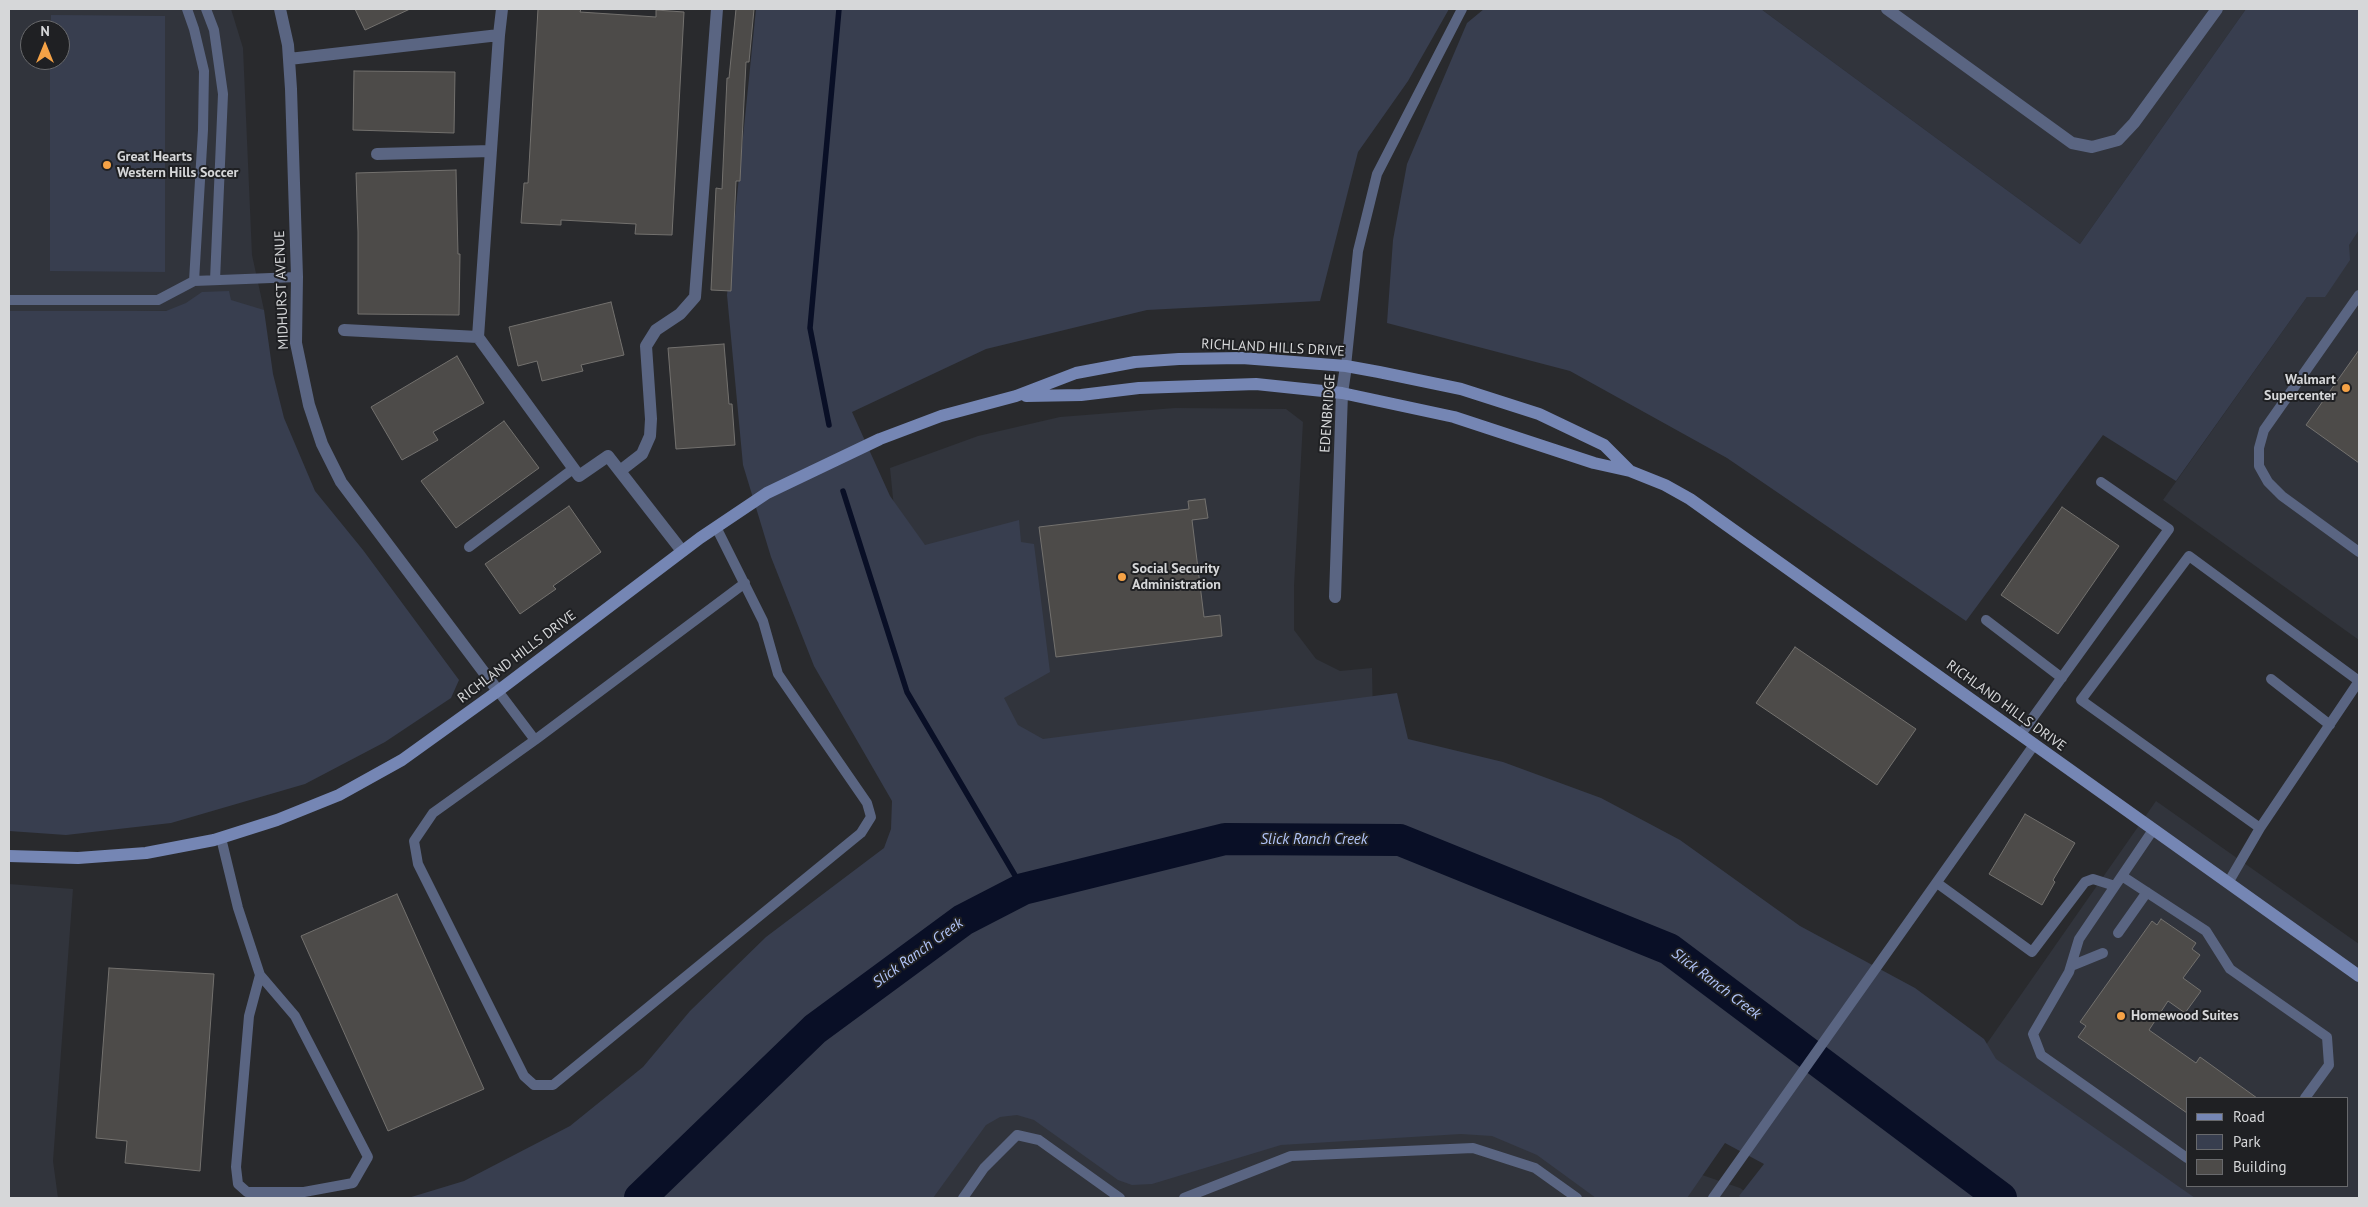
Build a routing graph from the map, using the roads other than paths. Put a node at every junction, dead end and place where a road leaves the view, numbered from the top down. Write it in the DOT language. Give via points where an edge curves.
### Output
graph roads {
  1 [pos="187,9"];
  2 [pos="206,9"];
  3 [pos="280,9"];
  4 [pos="502,9"];
  5 [pos="717,9"];
  6 [pos="1462,9"];
  7 [pos="1887,9"];
  8 [pos="2217,9"];
  9 [pos="499,35"];
  10 [pos="289,59"];
  11 [pos="491,151"];
  12 [pos="377,154"];
  13 [pos="297,277"];
  14 [pos="194,280"];
  15 [pos="215,280"];
  16 [pos="2359,295"];
  17 [pos="9,300"];
  18 [pos="344,330"];
  19 [pos="478,337"];
  20 [pos="1346,366"];
  21 [pos="1342,393"];
  22 [pos="1016,396"];
  23 [pos="573,469"];
  24 [pos="1630,470"];
  25 [pos="620,471"];
  26 [pos="2101,482"];
  27 [pos="716,527"];
  28 [pos="469,547"];
  29 [pos="682,551"];
  30 [pos="2359,552"];
  31 [pos="745,583"];
  32 [pos="1335,597"];
  33 [pos="1986,620"];
  34 [pos="2062,678"];
  35 [pos="2271,679"];
  36 [pos="2359,681"];
  37 [pos="498,691"];
  38 [pos="2330,725"];
  39 [pos="2021,734"];
  40 [pos="535,740"];
  41 [pos="2034,745"];
  42 [pos="2260,828"];
  43 [pos="2153,830"];
  44 [pos="221,838"];
  45 [pos="9,856"];
  46 [pos="2122,876"];
  47 [pos="1937,883"];
  48 [pos="2228,883"];
  49 [pos="2115,886"];
  50 [pos="2147,892"];
  51 [pos="2118,933"];
  52 [pos="2103,953"];
  53 [pos="2071,966"];
  54 [pos="260,975"];
  55 [pos="2359,976"];
  56 [pos="2306,1097"];
  57 [pos="2186,1157"];
  58 [pos="963,1198"];
  59 [pos="1120,1198"];
  60 [pos="1184,1198"];
  61 [pos="1577,1198"];
  62 [pos="1713,1198"];
  1 -- 14 [label="lane" via="204,71"];
  2 -- 15 [label="lane" via="214,30 223,94"];
  3 -- 10 [label="street, MIDHURST AVENUE"];
  4 -- 9 [label="street"];
  5 -- 25 [label="street" via="695,297 680,314 656,330 646,346 652,419 650,436 642,454"];
  6 -- 20 [label="lane, EDENBRIDGE" via="1377,174 1358,251"];
  7 -- 8 [label="street" via="2072,143 2092,147 2118,140 2134,123"];
  9 -- 10 [label="street"];
  9 -- 11 [label="street"];
  10 -- 13 [label="street, MIDHURST AVENUE"];
  11 -- 12 [label="street"];
  11 -- 19 [label="street"];
  13 -- 15 [label="lane"];
  13 -- 37 [label="street, MIDHURST AVENUE" via="296,343 309,405 322,444 341,482"];
  14 -- 15 [label="lane"];
  14 -- 17 [label="lane" via="158,300"];
  16 -- 30 [label="lane" via="2264,430 2259,448 2259,466 2268,482 2282,496"];
  18 -- 19 [label="street"];
  19 -- 23 [label="street"];
  20 -- 21 [label="street, EDENBRIDGE"];
  20 -- 22 [label="street, RICHLAND HILLS DRIVE" via="1242,358 1135,362 1076,373"];
  20 -- 24 [label="street, RICHLAND HILLS DRIVE" via="1461,389 1539,414 1604,445"];
  21 -- 22 [label="street, RICHLAND HILLS DRIVE" via="1256,384"];
  21 -- 24 [label="street, RICHLAND HILLS DRIVE" via="1454,416 1594,463"];
  21 -- 32 [label="street, EDENBRIDGE"];
  22 -- 27 [label="street, RICHLAND HILLS DRIVE" via="941,416 880,438 767,493"];
  23 -- 25 [label="street" via="579,476 608,456"];
  23 -- 28 [label="lane"];
  24 -- 39 [label="street, RICHLAND HILLS DRIVE" via="1690,499"];
  25 -- 29 [label="street"];
  26 -- 34 [label="lane" via="2169,529"];
  27 -- 29 [label="street, RICHLAND HILLS DRIVE"];
  27 -- 31 [label="lane"];
  29 -- 37 [label="street, RICHLAND HILLS DRIVE"];
  31 -- 40 [label="lane"];
  31 -- 40 [label="lane" via="763,621 778,674 868,803 871,817 860,833 553,1085 534,1085 524,1076 418,864 414,841 433,813"];
  33 -- 34 [label="lane"];
  34 -- 39 [label="lane"];
  35 -- 38 [label="lane"];
  36 -- 38 [label="lane"];
  36 -- 42 [label="lane" via="2189,556 2081,700"];
  37 -- 40 [label="lane"];
  37 -- 44 [label="street, RICHLAND HILLS DRIVE" via="402,760 339,795"];
  38 -- 42 [label="lane"];
  39 -- 41 [label="street, RICHLAND HILLS DRIVE"];
  41 -- 43 [label="street, RICHLAND HILLS DRIVE"];
  41 -- 47 [label="lane"];
  42 -- 48 [label="lane"];
  43 -- 46 [label="lane"];
  43 -- 48 [label="street, RICHLAND HILLS DRIVE"];
  44 -- 45 [label="street, RICHLAND HILLS DRIVE" via="137,854 78,858"];
  44 -- 54 [label="lane" via="238,908"];
  46 -- 49 [label="lane"];
  46 -- 50 [label="lane"];
  47 -- 49 [label="lane" via="2032,952 2084,882 2093,879"];
  47 -- 62 [label="lane"];
  48 -- 55 [label="street, RICHLAND HILLS DRIVE"];
  49 -- 53 [label="lane" via="2079,939"];
  50 -- 51 [label="lane"];
  50 -- 56 [label="lane" via="2206,931 2230,970 2327,1037 2329,1065"];
  52 -- 53 [label="lane"];
  53 -- 57 [label="lane" via="2033,1034 2041,1055"];
  54 -- 54 [label="lane" via="249,1016 236,1167 238,1184 246,1192 304,1192 353,1183 368,1157 295,1016"];
  58 -- 59 [label="lane" via="984,1168 1018,1135 1039,1140"];
  60 -- 61 [label="lane" via="1291,1156 1474,1148 1535,1168"];
}
